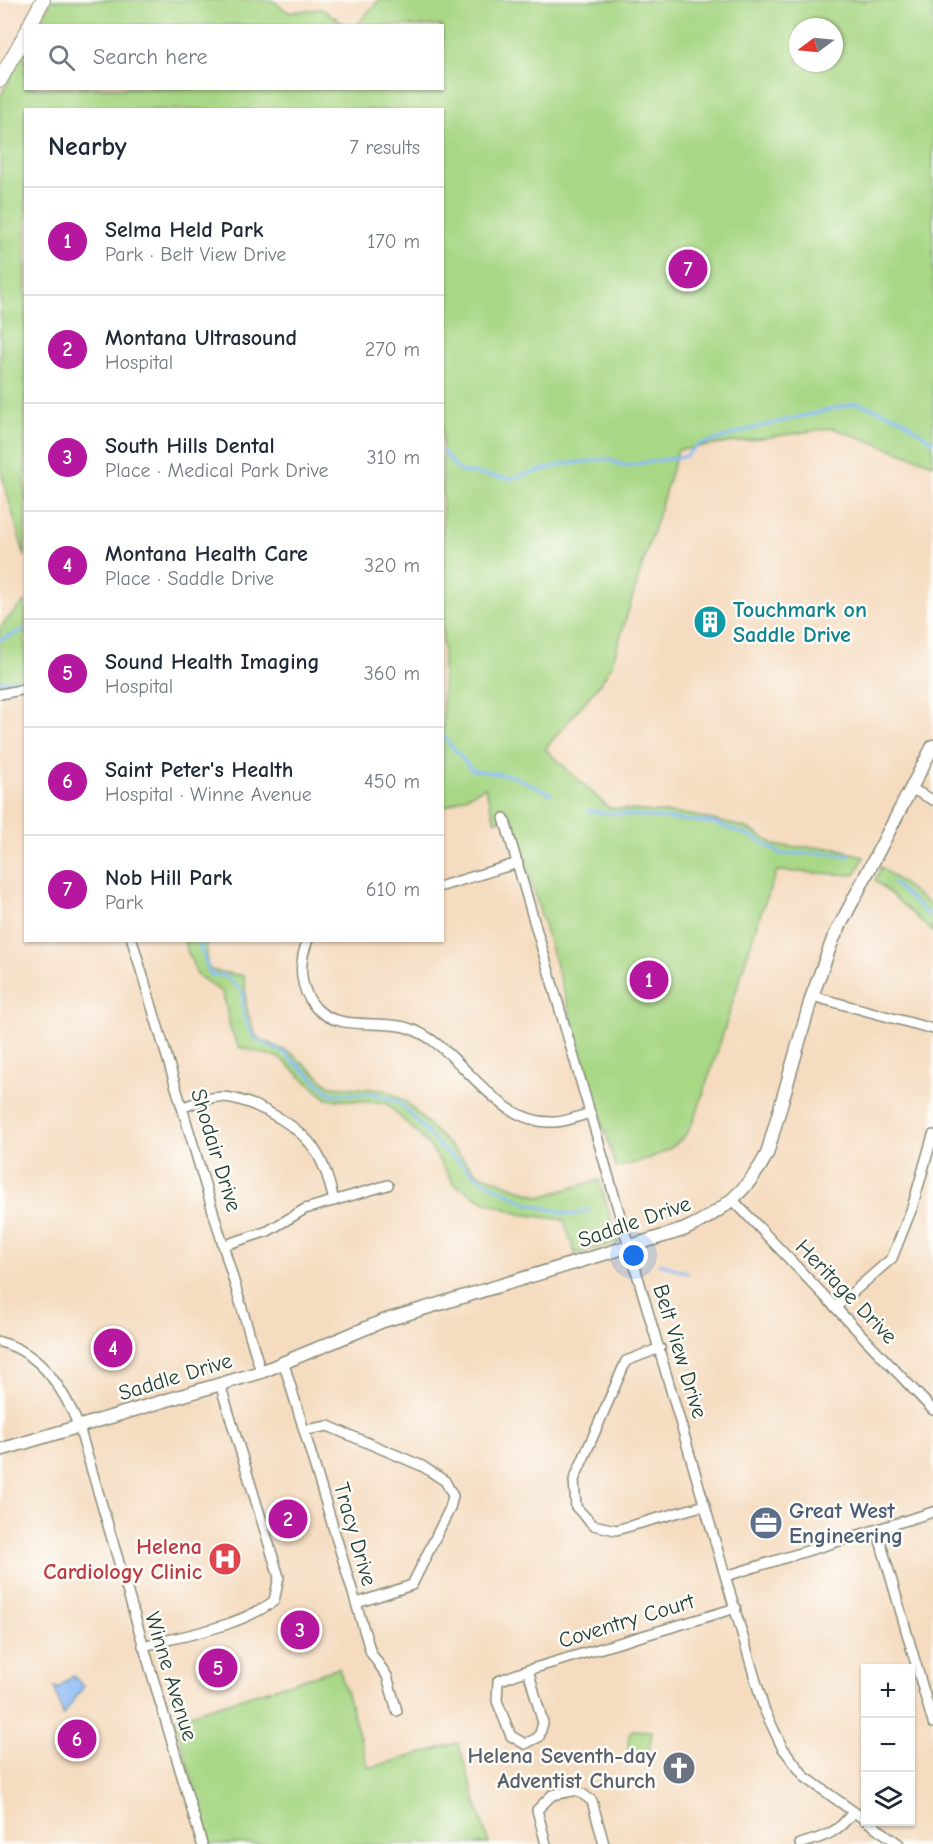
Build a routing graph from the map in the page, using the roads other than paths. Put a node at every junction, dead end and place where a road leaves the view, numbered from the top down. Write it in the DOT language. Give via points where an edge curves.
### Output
graph roads {
  1 [pos="43,0"];
  2 [pos="30,24"];
  3 [pos="24,37"];
  4 [pos="0,80"];
  5 [pos="24,689"];
  6 [pos="0,694"];
  7 [pos="933,746"];
  8 [pos="910,788"];
  9 [pos="933,800"];
  10 [pos="504,818"];
  11 [pos="518,863"];
  12 [pos="444,885"];
  13 [pos="133,942"];
  14 [pos="307,942"];
  15 [pos="812,996"];
  16 [pos="933,1029"];
  17 [pos="183,1107"];
  18 [pos="590,1113"];
  19 [pos="933,1135"];
  20 [pos="388,1185"];
  21 [pos="733,1200"];
  22 [pos="334,1201"];
  23 [pos="225,1245"];
  24 [pos="629,1247"];
  25 [pos="836,1307"];
  26 [pos="0,1342"];
  27 [pos="660,1348"];
  28 [pos="284,1364"];
  29 [pos="261,1372"];
  30 [pos="220,1384"];
  31 [pos="933,1410"];
  32 [pos="79,1427"];
  33 [pos="306,1430"];
  34 [pos="0,1450"];
  35 [pos="705,1504"];
  36 [pos="933,1512"];
  37 [pos="877,1530"];
  38 [pos="726,1576"];
  39 [pos="357,1603"];
  40 [pos="735,1608"];
  41 [pos="142,1646"];
  42 [pos="528,1670"];
  43 [pos="397,1711"];
  44 [pos="933,1723"];
  45 [pos="852,1813"];
  46 [pos="202,1844"];
  47 [pos="546,1844"];
  48 [pos="604,1844"];
  49 [pos="800,1844"];
  50 [pos="899,1844"];
  1 -- 2 [label="main road"];
  3 -- 4 [label="main road"];
  5 -- 6 [label="street"];
  7 -- 8 [label="street, Saddle Drive"];
  8 -- 9 [label="street"];
  8 -- 15 [label="street, Saddle Drive" via="833,939"];
  10 -- 11 [label="street, Belt View Drive"];
  11 -- 12 [label="street"];
  11 -- 18 [label="street, Belt View Drive"];
  13 -- 17 [label="street, Shodair Drive"];
  14 -- 18 [label="street" via="300,961 305,995 318,1011 350,1023 409,1028 435,1042 497,1101 522,1116 555,1122"];
  15 -- 16 [label="street"];
  15 -- 21 [label="street, Saddle Drive" via="767,1154 756,1176"];
  17 -- 22 [label="street" via="216,1096 238,1098 271,1114 308,1141 326,1170"];
  17 -- 23 [label="street, Shodair Drive"];
  18 -- 24 [label="street, Belt View Drive"];
  19 -- 25 [label="street" via="902,1239 892,1258"];
  20 -- 22 [label="street"];
  21 -- 24 [label="street, Saddle Drive" via="702,1222"];
  21 -- 25 [label="street, Heritage Drive"];
  22 -- 23 [label="street" via="305,1209 268,1231"];
  23 -- 29 [label="street, Shodair Drive"];
  24 -- 27 [label="street, Belt View Drive"];
  24 -- 28 [label="street, Saddle Drive" via="383,1321"];
  25 -- 31 [label="street, Heritage Drive"];
  26 -- 32 [label="street, Winne Avenue" via="23,1350 51,1375 67,1396"];
  27 -- 35 [label="street, Belt View Drive"];
  27 -- 35 [label="street" via="626,1361 574,1480 576,1506 593,1525 616,1530"];
  28 -- 29 [label="street, Saddle Drive"];
  28 -- 33 [label="street, Tracy Drive"];
  29 -- 30 [label="street, Saddle Drive"];
  30 -- 32 [label="street, Saddle Drive"];
  30 -- 41 [label="street" via="279,1576 274,1600 239,1619"];
  32 -- 34 [label="street, Saddle Drive"];
  32 -- 41 [label="street, Winne Avenue"];
  33 -- 39 [label="street, Tracy Drive"];
  33 -- 39 [label="street" via="328,1426 422,1466 445,1481 453,1496 412,1585"];
  35 -- 38 [label="street, Belt View Drive"];
  36 -- 37 [label="street"];
  37 -- 38 [label="street"];
  37 -- 44 [label="street"];
  38 -- 40 [label="street, Belt View Drive"];
  39 -- 43 [label="street, Tracy Drive" via="371,1653 387,1677"];
  40 -- 42 [label="street, Coventry Court"];
  40 -- 45 [label="street, Belt View Drive" via="764,1709 782,1747 805,1777"];
  41 -- 46 [label="street, Winne Avenue"];
  42 -- 42 [label="street, Coventry Court" via="498,1681 497,1701 511,1737 525,1744 539,1737 543,1723"];
  45 -- 49 [label="street" via="832,1834"];
  45 -- 50 [label="street, Belt View Drive"];
  47 -- 48 [label="street" via="537,1810 552,1795 577,1790 592,1801"];
}
